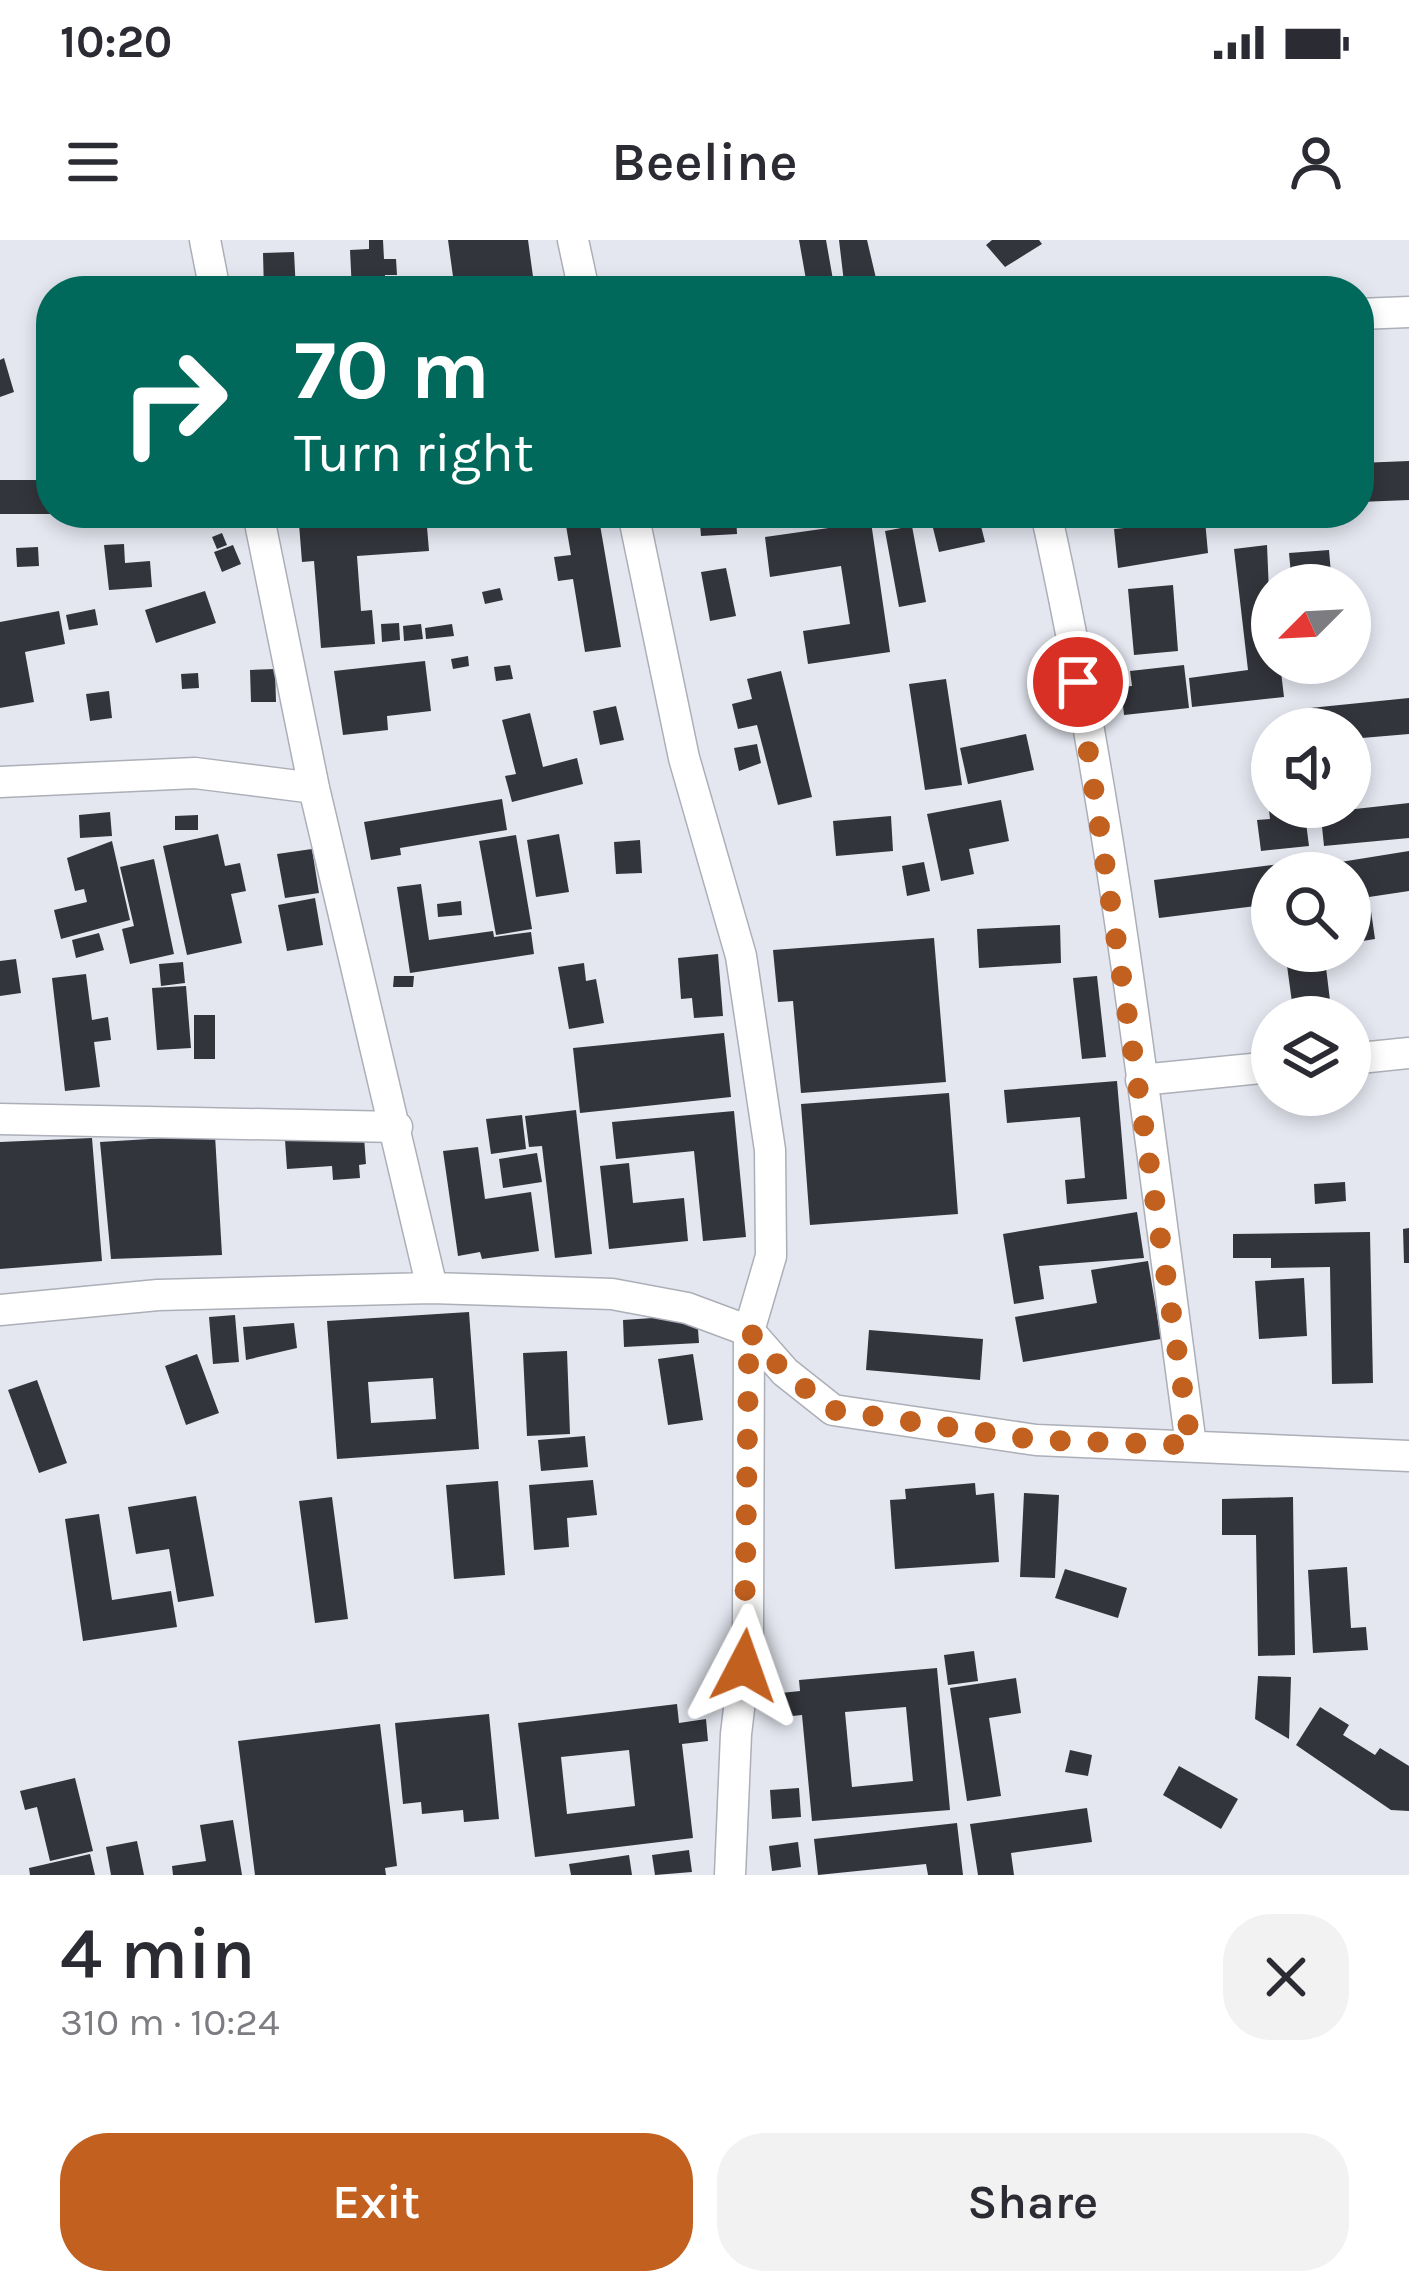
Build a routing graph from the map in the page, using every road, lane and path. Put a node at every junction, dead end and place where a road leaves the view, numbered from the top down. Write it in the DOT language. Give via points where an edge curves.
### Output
graph roads {
  1 [pos="205,240"];
  2 [pos="572,240"];
  3 [pos="212,276"];
  4 [pos="580,276"];
  5 [pos="1409,312"];
  6 [pos="1374,313"];
  7 [pos="261,528"];
  8 [pos="636,528"];
  9 [pos="1049,528"];
  10 [pos="0,782"];
  11 [pos="314,788"];
  12 [pos="1409,1053"];
  13 [pos="1371,1057"];
  14 [pos="1251,1068"];
  15 [pos="1141,1080"];
  16 [pos="0,1119"];
  17 [pos="397,1127"];
  18 [pos="433,1288"];
  19 [pos="0,1310"];
  20 [pos="749,1331"];
  21 [pos="1191,1445"];
  22 [pos="1409,1456"];
  23 [pos="730,1875"];
  1 -- 3 [label="street"];
  2 -- 4 [label="street"];
  5 -- 6 [label="street"];
  7 -- 11 [label="street"];
  8 -- 20 [label="street" via="684,758 741,956 767,1129 771,1256"];
  9 -- 15 [label="street"];
  10 -- 11 [label="street" via="194,773"];
  11 -- 17 [label="street"];
  12 -- 13 [label="street"];
  14 -- 15 [label="street"];
  15 -- 21 [label="street"];
  16 -- 17 [label="street"];
  17 -- 18 [label="street"];
  18 -- 19 [label="street" via="158,1295"];
  18 -- 20 [label="street" via="612,1294 687,1308"];
  20 -- 21 [label="street" via="833,1410 1036,1440"];
  20 -- 23 [label="street" via="748,1633"];
  21 -- 22 [label="street"];
}
